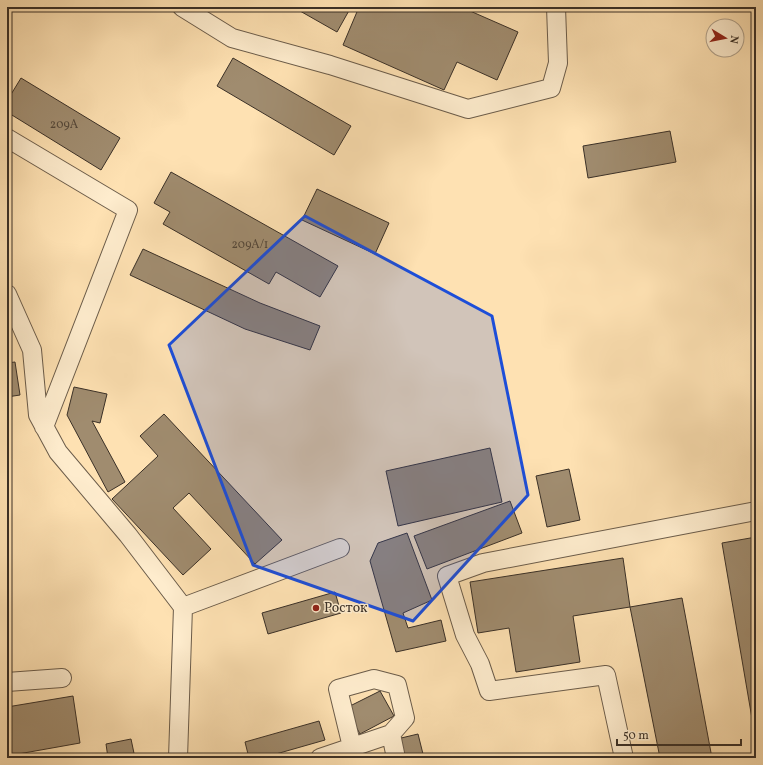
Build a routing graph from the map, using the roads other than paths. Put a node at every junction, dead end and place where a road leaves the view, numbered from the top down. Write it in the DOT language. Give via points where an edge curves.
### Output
graph roads {
  1 [pos="182,7"];
  2 [pos="556,7"];
  3 [pos="7,138"];
  4 [pos="7,294"];
  5 [pos="44,427"];
  6 [pos="756,511"];
  7 [pos="340,548"];
  8 [pos="183,607"];
  9 [pos="62,678"];
  10 [pos="7,682"];
  11 [pos="391,734"];
  12 [pos="352,747"];
  13 [pos="178,758"];
  14 [pos="320,758"];
  15 [pos="396,758"];
  16 [pos="624,758"];
  1 -- 2 [label="lane" via="232,38 468,109 551,88 558,63"];
  3 -- 5 [label="lane" via="128,210"];
  4 -- 5 [label="lane" via="32,350 38,415"];
  5 -- 8 [label="lane" via="58,452 128,535"];
  6 -- 16 [label="lane" via="483,563 447,576 465,635 480,664 489,690 606,675"];
  7 -- 8 [label="lane"];
  8 -- 13 [label="lane"];
  9 -- 10 [label="lane"];
  11 -- 12 [label="lane"];
  11 -- 12 [label="lane" via="405,718 396,685 374,679 338,689"];
  11 -- 15 [label="lane"];
  12 -- 14 [label="lane"];
}
